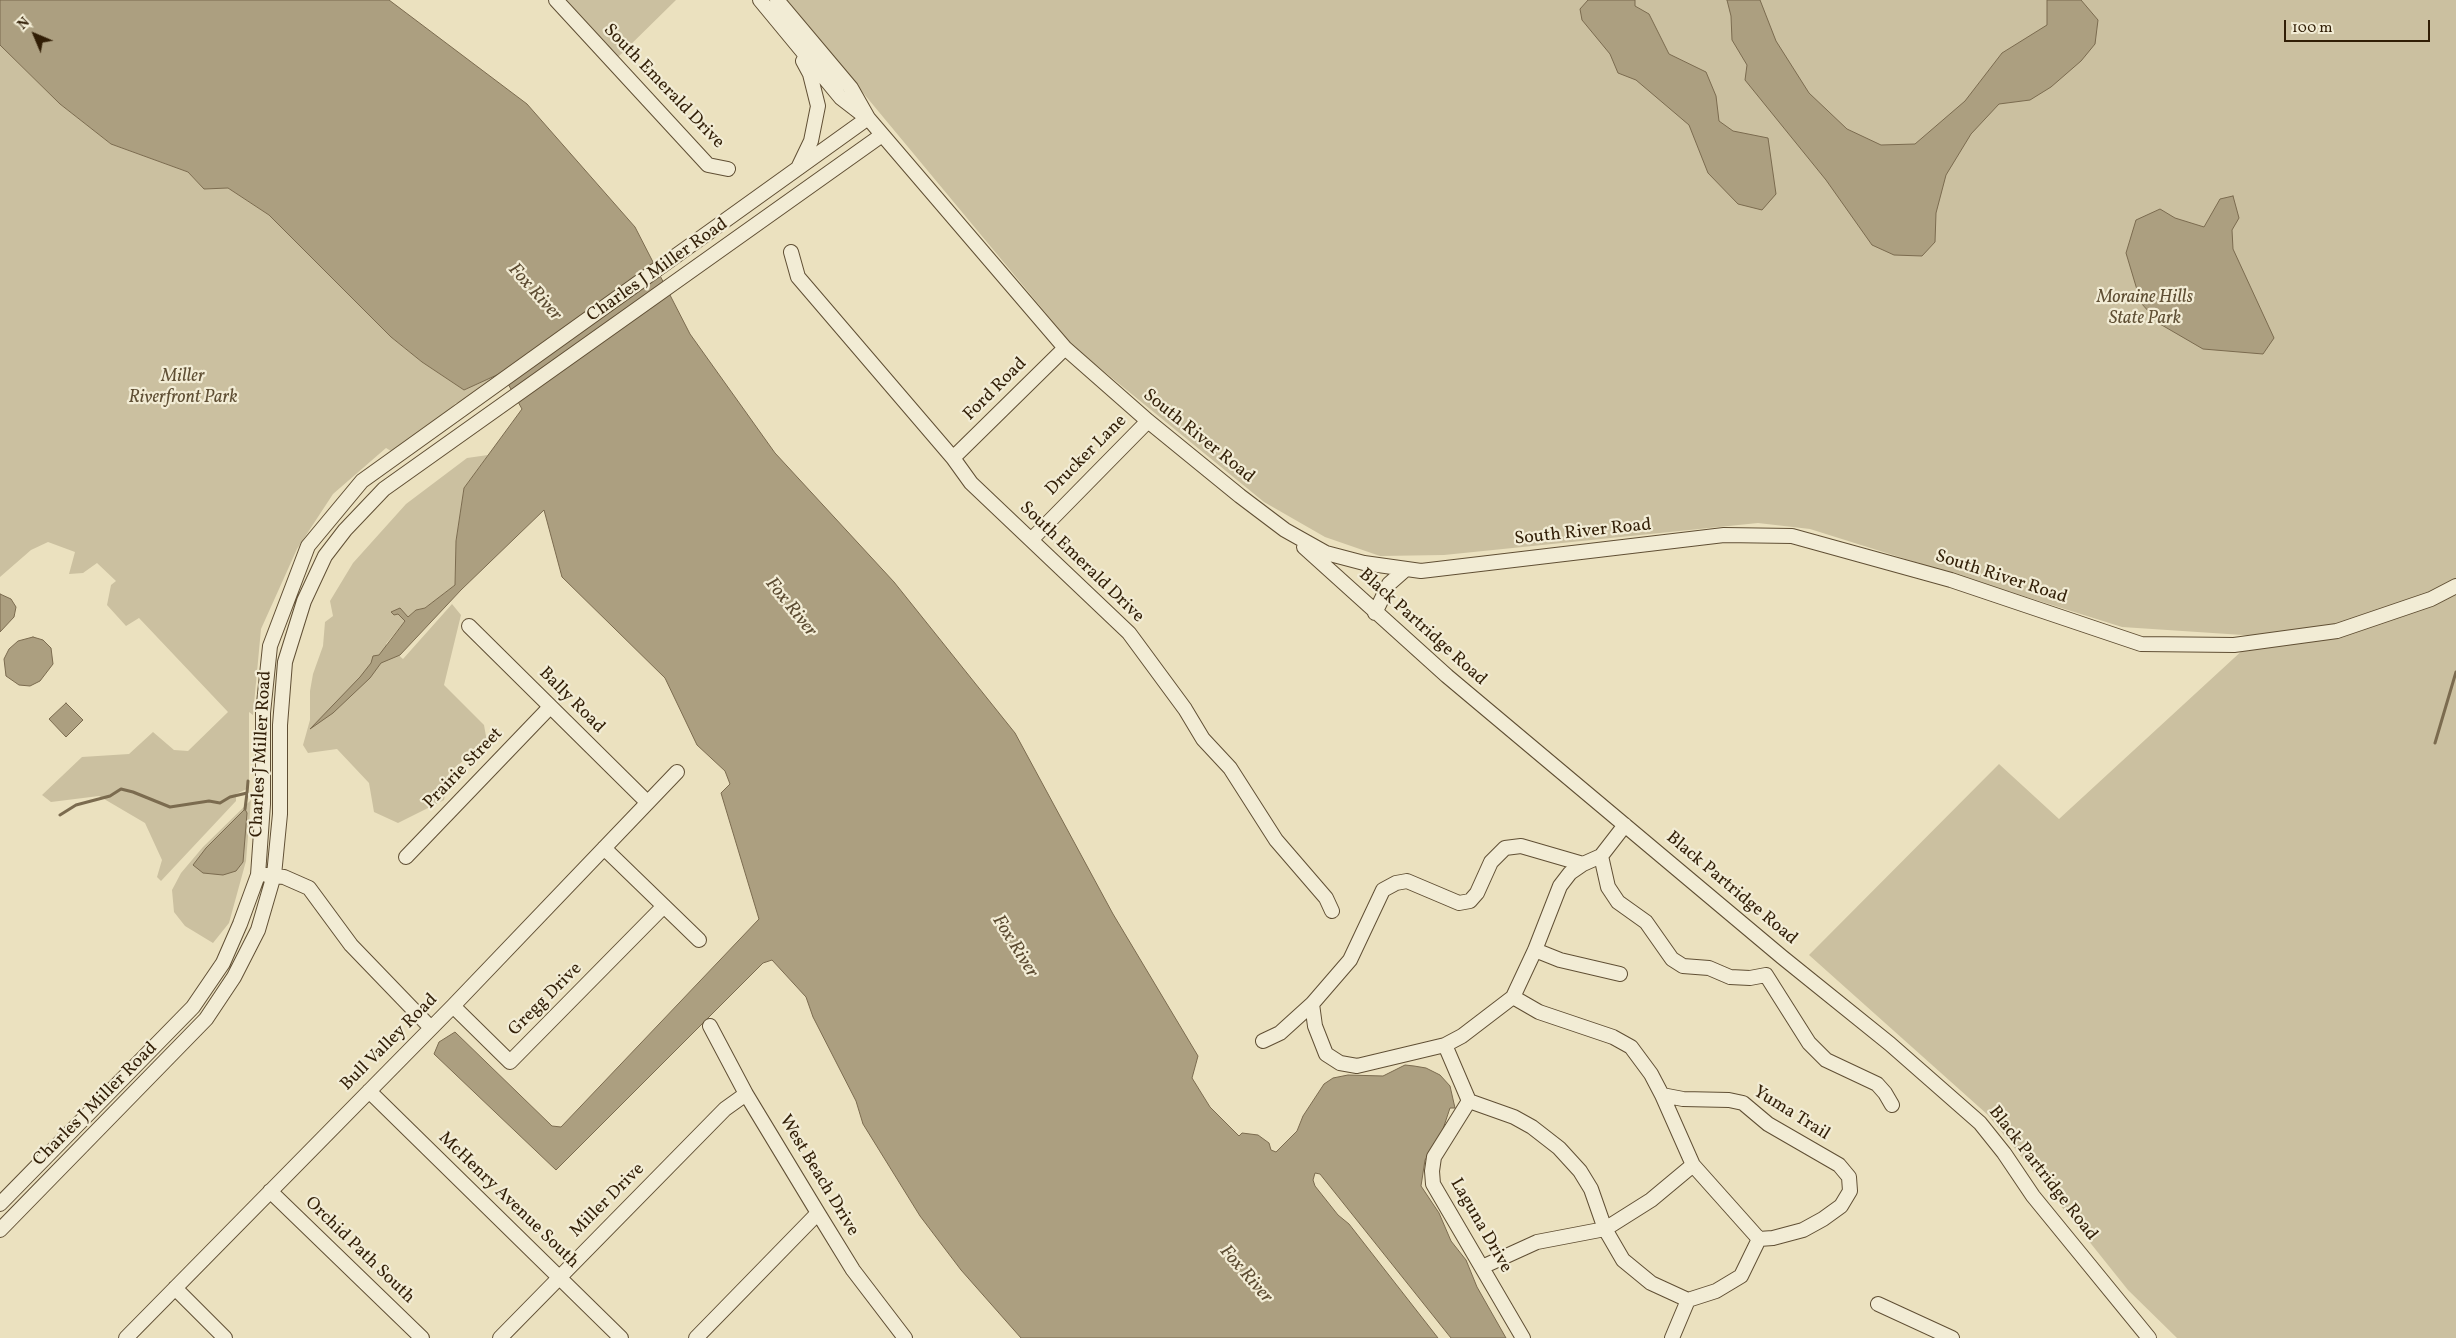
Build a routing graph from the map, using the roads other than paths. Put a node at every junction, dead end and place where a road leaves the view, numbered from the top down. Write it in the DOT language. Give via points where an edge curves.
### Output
graph roads {
  1 [pos="556,0"];
  2 [pos="760,0"];
  3 [pos="777,0"];
  4 [pos="790,36"];
  5 [pos="868,118"];
  6 [pos="882,135"];
  7 [pos="728,169"];
  8 [pos="797,169"];
  9 [pos="791,252"];
  10 [pos="1064,348"];
  11 [pos="1148,421"];
  12 [pos="953,458"];
  13 [pos="1285,530"];
  14 [pos="1032,539"];
  15 [pos="1406,569"];
  16 [pos="2456,586"];
  17 [pos="1375,612"];
  18 [pos="469,626"];
  19 [pos="550,707"];
  20 [pos="677,772"];
  21 [pos="647,802"];
  22 [pos="1625,825"];
  23 [pos="604,848"];
  24 [pos="1601,856"];
  25 [pos="406,857"];
  26 [pos="1583,864"];
  27 [pos="258,875"];
  28 [pos="274,875"];
  29 [pos="664,906"];
  30 [pos="1332,912"];
  31 [pos="699,940"];
  32 [pos="1535,950"];
  33 [pos="1782,957"];
  34 [pos="1620,974"];
  35 [pos="1766,975"];
  36 [pos="1513,997"];
  37 [pos="1312,1004"];
  38 [pos="453,1006"];
  39 [pos="710,1026"];
  40 [pos="430,1028"];
  41 [pos="1263,1041"];
  42 [pos="1445,1046"];
  43 [pos="369,1091"];
  44 [pos="746,1094"];
  45 [pos="1662,1095"];
  46 [pos="1468,1101"];
  47 [pos="1892,1105"];
  48 [pos="1693,1164"];
  49 [pos="270,1191"];
  50 [pos="0,1204"];
  51 [pos="818,1213"];
  52 [pos="1604,1229"];
  53 [pos="0,1230"];
  54 [pos="1758,1239"];
  55 [pos="1482,1267"];
  56 [pos="560,1278"];
  57 [pos="175,1288"];
  58 [pos="1688,1300"];
  59 [pos="1878,1304"];
  60 [pos="898,1335"];
  61 [pos="126,1338"];
  62 [pos="225,1338"];
  63 [pos="422,1338"];
  64 [pos="500,1338"];
  65 [pos="621,1338"];
  66 [pos="696,1338"];
  67 [pos="1523,1338"];
  68 [pos="1672,1338"];
  69 [pos="1952,1338"];
  70 [pos="2149,1338"];
  1 -- 7 [label="street, South Emerald Drive" via="708,165"];
  2 -- 4 [label="street, South River Road"];
  3 -- 5 [label="street, South River Road" via="851,88"];
  4 -- 5 [label="street, South River Road" via="841,98"];
  4 -- 8 [label="street" via="810,74 818,106 811,141"];
  5 -- 6 [label="street, South River Road"];
  5 -- 8 [label="street, Charles J Miller Road"];
  6 -- 10 [label="street, South River Road"];
  6 -- 28 [label="street, Charles J Miller Road" via="384,489 345,530 325,556 304,600 285,662 280,725 280,814"];
  8 -- 27 [label="street, Charles J Miller Road" via="362,482 308,546 270,646 263,713 263,804"];
  9 -- 12 [label="street, South Emerald Drive" via="798,276"];
  10 -- 11 [label="street, South River Road"];
  10 -- 12 [label="street, Ford Road"];
  11 -- 13 [label="street, South River Road"];
  11 -- 14 [label="street, Drucker Lane"];
  12 -- 14 [label="street, South Emerald Drive" via="971,483"];
  13 -- 15 [label="street, South River Road" via="1326,553"];
  13 -- 17 [label="street, Black Partridge Road"];
  14 -- 30 [label="street, South Emerald Drive" via="1129,633 1203,739 1230,768 1276,840 1326,898"];
  15 -- 16 [label="street, South River Road" via="1421,570 1724,535 1792,536 1951,580 2141,644 2234,645 2337,631 2431,599"];
  15 -- 17 [label="street" via="1389,584"];
  17 -- 22 [label="street, Black Partridge Road" via="1446,676"];
  18 -- 19 [label="street, Bally Road"];
  19 -- 21 [label="street, Bally Road"];
  19 -- 25 [label="street, Prairie Street"];
  20 -- 21 [label="street, Bull Valley Road"];
  21 -- 23 [label="street, Bull Valley Road"];
  22 -- 24 [label="street"];
  22 -- 33 [label="street, Black Partridge Road"];
  23 -- 29 [label="street"];
  23 -- 38 [label="street, Bull Valley Road"];
  24 -- 26 [label="street"];
  24 -- 35 [label="street" via="1608,887 1618,902 1646,922 1672,959 1683,966 1709,968 1730,977"];
  26 -- 32 [label="street" via="1560,886"];
  26 -- 37 [label="street" via="1521,846 1504,848 1491,862 1477,893 1470,901 1459,903 1407,882 1396,883 1383,890 1350,960"];
  27 -- 28 [label="street"];
  27 -- 50 [label="street, Charles J Miller Road" via="223,963 193,1007"];
  28 -- 40 [label="street" via="309,888 351,945"];
  28 -- 53 [label="street, Charles J Miller Road" via="258,930 234,977 206,1019"];
  29 -- 31 [label="street"];
  29 -- 38 [label="street, Gregg Drive" via="510,1062"];
  32 -- 34 [label="street" via="1560,960"];
  32 -- 36 [label="street"];
  33 -- 35 [label="street"];
  33 -- 70 [label="street, Black Partridge Road" via="1980,1123 2033,1196"];
  35 -- 47 [label="street" via="1809,1043 1826,1060 1877,1084"];
  36 -- 42 [label="street"];
  36 -- 45 [label="street" via="1539,1012 1613,1037 1631,1047"];
  37 -- 41 [label="street" via="1280,1033"];
  37 -- 42 [label="street" via="1315,1026 1326,1054 1340,1063 1357,1066"];
  38 -- 40 [label="street, Bull Valley Road"];
  39 -- 44 [label="street, West Beach Drive"];
  40 -- 43 [label="street, Bull Valley Road"];
  42 -- 46 [label="street"];
  43 -- 49 [label="street, Bull Valley Road"];
  43 -- 56 [label="street, McHenry Avenue South"];
  44 -- 51 [label="street, West Beach Drive"];
  44 -- 56 [label="street, Miller Drive" via="725,1109"];
  45 -- 48 [label="street"];
  45 -- 54 [label="street, Yuma Trail" via="1743,1103 1768,1124 1839,1166 1849,1177 1850,1191 1841,1206 1823,1220 1803,1230"];
  46 -- 52 [label="street" via="1514,1117 1559,1148 1591,1189"];
  46 -- 55 [label="street, Laguna Drive" via="1434,1157 1432,1177 1442,1202"];
  48 -- 52 [label="street" via="1651,1200"];
  48 -- 54 [label="street"];
  49 -- 57 [label="street, Bull Valley Road"];
  49 -- 63 [label="street, Orchid Path South"];
  51 -- 60 [label="street, West Beach Drive"];
  51 -- 66 [label="street"];
  52 -- 55 [label="street" via="1537,1242"];
  52 -- 58 [label="street" via="1623,1260 1651,1283"];
  54 -- 58 [label="street" via="1740,1276 1716,1291"];
  55 -- 67 [label="street, Laguna Drive"];
  56 -- 64 [label="street, Miller Drive"];
  56 -- 65 [label="street, McHenry Avenue South"];
  57 -- 61 [label="street, Bull Valley Road"];
  57 -- 62 [label="street"];
  58 -- 68 [label="street"];
  59 -- 69 [label="street"];
}
